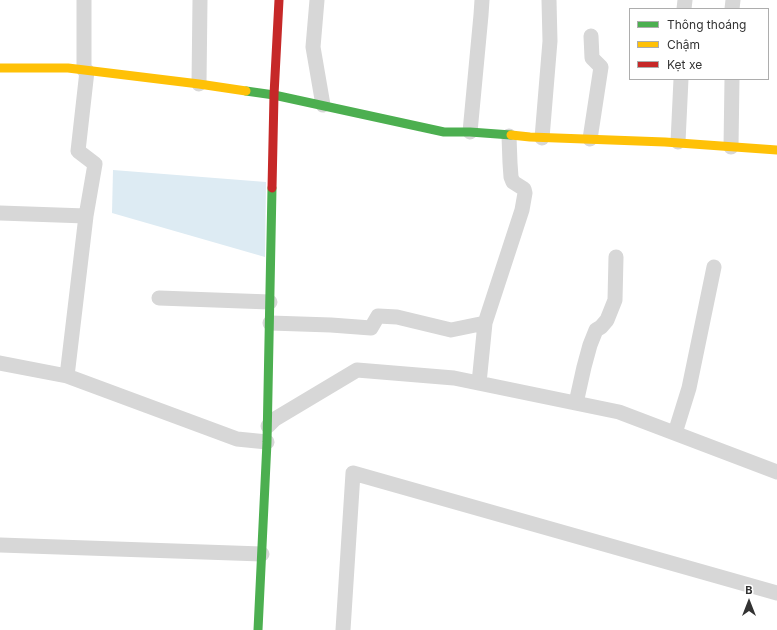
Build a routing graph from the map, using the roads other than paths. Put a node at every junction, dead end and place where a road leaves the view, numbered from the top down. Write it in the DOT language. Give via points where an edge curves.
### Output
graph roads {
  1 [pos="84,0"];
  2 [pos="200,0"];
  3 [pos="280,0"];
  4 [pos="317,0"];
  5 [pos="482,0"];
  6 [pos="549,0"];
  7 [pos="591,36"];
  8 [pos="0,68"];
  9 [pos="85,70"];
  10 [pos="681,80"];
  11 [pos="732,80"];
  12 [pos="199,84"];
  13 [pos="274,95"];
  14 [pos="323,105"];
  15 [pos="470,132"];
  16 [pos="509,136"];
  17 [pos="542,138"];
  18 [pos="590,139"];
  19 [pos="678,142"];
  20 [pos="731,147"];
  21 [pos="777,150"];
  22 [pos="0,213"];
  23 [pos="86,216"];
  24 [pos="616,257"];
  25 [pos="714,266"];
  26 [pos="159,298"];
  27 [pos="270,302"];
  28 [pos="270,323"];
  29 [pos="485,323"];
  30 [pos="0,363"];
  31 [pos="67,376"];
  32 [pos="479,383"];
  33 [pos="576,403"];
  34 [pos="268,426"];
  35 [pos="675,433"];
  36 [pos="267,442"];
  37 [pos="777,472"];
  38 [pos="0,545"];
  39 [pos="262,554"];
  40 [pos="777,593"];
  41 [pos="258,630"];
  42 [pos="343,630"];
  1 -- 9 [label="street"];
  2 -- 12 [label="street"];
  3 -- 13 [label="street"];
  4 -- 14 [label="street" via="313,46"];
  5 -- 15 [label="street"];
  6 -- 17 [label="street" via="550,41"];
  7 -- 18 [label="street" via="592,58 601,67"];
  8 -- 9 [label="street"];
  9 -- 12 [label="street"];
  9 -- 23 [label="street" via="78,151 95,164"];
  10 -- 19 [label="street"];
  11 -- 20 [label="street"];
  12 -- 13 [label="street"];
  13 -- 14 [label="street"];
  13 -- 27 [label="street"];
  14 -- 15 [label="street" via="444,132"];
  15 -- 16 [label="street"];
  16 -- 17 [label="street"];
  16 -- 29 [label="street" via="511,177 525,193 522,210"];
  17 -- 18 [label="street"];
  18 -- 19 [label="street"];
  19 -- 20 [label="street"];
  20 -- 21 [label="street"];
  22 -- 23 [label="street"];
  23 -- 31 [label="street"];
  24 -- 33 [label="street" via="615,300 607,320 596,330 590,345"];
  25 -- 35 [label="street" via="689,388"];
  26 -- 27 [label="street"];
  27 -- 28 [label="street"];
  28 -- 29 [label="street" via="371,328 378,316 397,317 450,330"];
  28 -- 34 [label="street"];
  29 -- 32 [label="street"];
  30 -- 31 [label="street"];
  31 -- 36 [label="street" via="237,439"];
  32 -- 33 [label="street"];
  32 -- 34 [label="street" via="454,378 357,370 275,419"];
  33 -- 35 [label="street" via="620,412"];
  34 -- 36 [label="street"];
  35 -- 37 [label="street"];
  36 -- 39 [label="street"];
  38 -- 39 [label="street"];
  39 -- 41 [label="street"];
  40 -- 42 [label="street" via="353,473"];
}
